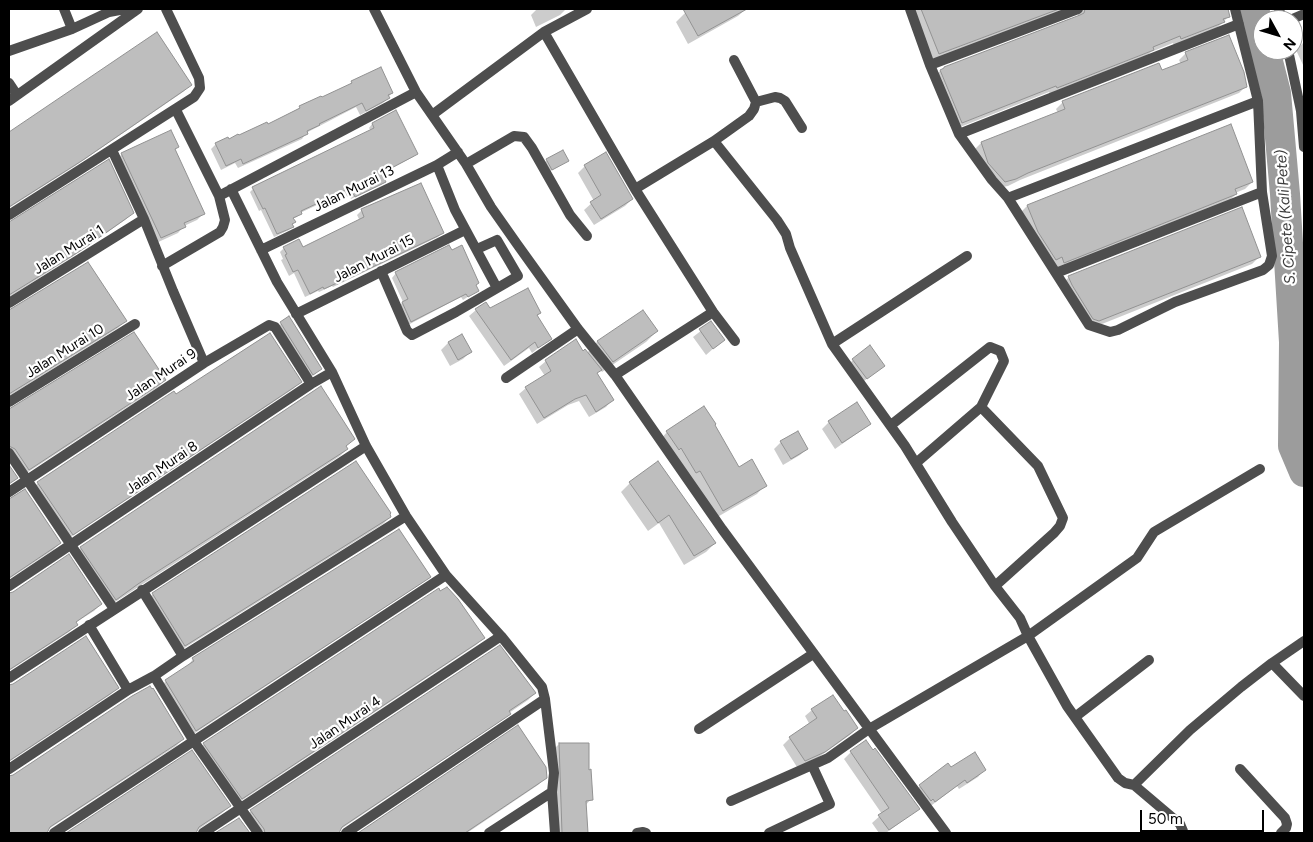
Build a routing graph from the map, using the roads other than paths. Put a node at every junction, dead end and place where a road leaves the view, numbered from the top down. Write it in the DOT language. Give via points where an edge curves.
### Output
graph roads {
  1 [pos="64,9"];
  2 [pos="126,9"];
  3 [pos="137,9"];
  4 [pos="166,9"];
  5 [pos="374,9"];
  6 [pos="587,9"];
  7 [pos="910,9"];
  8 [pos="1078,9"];
  9 [pos="1235,9"];
  10 [pos="1239,24"];
  11 [pos="72,29"];
  12 [pos="544,32"];
  13 [pos="9,52"];
  14 [pos="734,60"];
  15 [pos="1290,60"];
  16 [pos="930,65"];
  17 [pos="9,83"];
  18 [pos="416,92"];
  19 [pos="13,98"];
  20 [pos="1258,101"];
  21 [pos="756,102"];
  22 [pos="176,110"];
  23 [pos="1303,110"];
  24 [pos="432,114"];
  25 [pos="802,128"];
  26 [pos="960,134"];
  27 [pos="714,141"];
  28 [pos="1304,147"];
  29 [pos="112,150"];
  30 [pos="458,152"];
  31 [pos="437,164"];
  32 [pos="466,164"];
  33 [pos="231,188"];
  34 [pos="635,189"];
  35 [pos="1262,192"];
  36 [pos="219,196"];
  37 [pos="1008,198"];
  38 [pos="9,215"];
  39 [pos="144,219"];
  40 [pos="465,230"];
  41 [pos="587,236"];
  42 [pos="476,249"];
  43 [pos="261,250"];
  44 [pos="967,256"];
  45 [pos="162,266"];
  46 [pos="381,271"];
  47 [pos="1056,273"];
  48 [pos="497,288"];
  49 [pos="9,303"];
  50 [pos="713,312"];
  51 [pos="296,314"];
  52 [pos="135,324"];
  53 [pos="578,329"];
  54 [pos="735,341"];
  55 [pos="832,344"];
  56 [pos="204,363"];
  57 [pos="332,372"];
  58 [pos="615,375"];
  59 [pos="506,378"];
  60 [pos="311,384"];
  61 [pos="9,402"];
  62 [pos="981,407"];
  63 [pos="891,425"];
  64 [pos="366,446"];
  65 [pos="9,454"];
  66 [pos="916,463"];
  67 [pos="1260,469"];
  68 [pos="26,481"];
  69 [pos="9,492"];
  70 [pos="406,516"];
  71 [pos="71,545"];
  72 [pos="446,575"];
  73 [pos="9,586"];
  74 [pos="995,586"];
  75 [pos="142,590"];
  76 [pos="114,609"];
  77 [pos="89,625"];
  78 [pos="501,636"];
  79 [pos="1028,636"];
  80 [pos="1304,641"];
  81 [pos="813,654"];
  82 [pos="183,656"];
  83 [pos="1149,660"];
  84 [pos="1272,663"];
  85 [pos="154,676"];
  86 [pos="9,678"];
  87 [pos="128,690"];
  88 [pos="1304,696"];
  89 [pos="545,699"];
  90 [pos="1075,717"];
  91 [pos="699,729"];
  92 [pos="869,730"];
  93 [pos="193,740"];
  94 [pos="812,765"];
  95 [pos="9,770"];
  96 [pos="1240,770"];
  97 [pos="1134,785"];
  98 [pos="552,792"];
  99 [pos="731,801"];
  100 [pos="242,809"];
  101 [pos="775,832"];
  102 [pos="54,833"];
  103 [pos="202,833"];
  104 [pos="258,833"];
  105 [pos="346,833"];
  106 [pos="489,833"];
  107 [pos="555,833"];
  108 [pos="637,833"];
  109 [pos="646,833"];
  110 [pos="946,833"];
  111 [pos="1182,833"];
  112 [pos="1281,833"];
  1 -- 11 [label="street"];
  2 -- 3 [label="street"];
  2 -- 11 [label="street" via="108,12"];
  3 -- 19 [label="street"];
  4 -- 22 [label="street" via="199,78 200,88 194,97"];
  5 -- 18 [label="street"];
  6 -- 12 [label="street"];
  7 -- 16 [label="street"];
  8 -- 16 [label="street"];
  9 -- 10 [label="street"];
  10 -- 20 [label="street"];
  10 -- 26 [label="street"];
  11 -- 13 [label="street"];
  12 -- 24 [label="street"];
  12 -- 34 [label="street"];
  14 -- 21 [label="street"];
  15 -- 23 [label="street"];
  16 -- 26 [label="street"];
  17 -- 19 [label="street"];
  18 -- 24 [label="street"];
  18 -- 33 [label="street"];
  20 -- 35 [label="street"];
  20 -- 37 [label="street"];
  21 -- 25 [label="street" via="780,98"];
  21 -- 27 [label="street" via="749,116"];
  22 -- 29 [label="street"];
  22 -- 36 [label="street"];
  23 -- 28 [label="street"];
  24 -- 30 [label="street"];
  26 -- 37 [label="street"];
  27 -- 34 [label="street"];
  27 -- 55 [label="street" via="786,234"];
  29 -- 38 [label="street"];
  29 -- 39 [label="street"];
  30 -- 31 [label="street, Jalan Murai 13"];
  30 -- 32 [label="street"];
  31 -- 40 [label="street"];
  31 -- 43 [label="street, Jalan Murai 13"];
  32 -- 41 [label="street" via="514,136 524,137 570,215"];
  32 -- 53 [label="street" via="491,207"];
  33 -- 36 [label="street"];
  33 -- 43 [label="street"];
  34 -- 50 [label="street"];
  35 -- 47 [label="street"];
  35 -- 47 [label="street" via="1272,256 1269,265 1175,302 1118,330 1110,332 1089,325"];
  36 -- 45 [label="street" via="225,220 220,232"];
  37 -- 47 [label="street"];
  39 -- 45 [label="street"];
  39 -- 49 [label="street, Jalan Murai 1"];
  40 -- 42 [label="street"];
  40 -- 46 [label="street, Jalan Murai 15"];
  42 -- 48 [label="street"];
  42 -- 48 [label="street" via="497,240 518,274"];
  43 -- 51 [label="street"];
  44 -- 55 [label="street"];
  45 -- 56 [label="street"];
  46 -- 48 [label="street" via="407,331 412,335"];
  46 -- 51 [label="street, Jalan Murai 15"];
  50 -- 54 [label="street"];
  50 -- 58 [label="street"];
  51 -- 57 [label="street"];
  52 -- 61 [label="street, Jalan Murai 10"];
  53 -- 58 [label="street"];
  53 -- 59 [label="street"];
  55 -- 63 [label="street"];
  56 -- 60 [label="street, Jalan Murai 9" via="263,328 272,326"];
  56 -- 68 [label="street, Jalan Murai 9"];
  57 -- 60 [label="street, Jalan Murai 8"];
  57 -- 64 [label="street"];
  58 -- 81 [label="street"];
  60 -- 71 [label="street, Jalan Murai 8"];
  62 -- 63 [label="street" via="1004,361 1000,351 990,347"];
  62 -- 66 [label="street"];
  62 -- 74 [label="street" via="1038,466 1063,518 1054,533"];
  63 -- 66 [label="street"];
  64 -- 70 [label="street"];
  64 -- 75 [label="street"];
  65 -- 68 [label="street"];
  66 -- 74 [label="street"];
  67 -- 79 [label="street" via="1154,532 1137,558"];
  68 -- 69 [label="street, Jalan Murai 9"];
  68 -- 71 [label="street"];
  70 -- 72 [label="street"];
  70 -- 82 [label="street"];
  71 -- 73 [label="street, Jalan Murai 8"];
  71 -- 76 [label="street"];
  72 -- 78 [label="street"];
  72 -- 93 [label="street"];
  74 -- 79 [label="street" via="1020,618"];
  75 -- 76 [label="street"];
  75 -- 82 [label="street"];
  76 -- 77 [label="street"];
  77 -- 86 [label="street"];
  77 -- 87 [label="street"];
  78 -- 89 [label="street" via="542,687"];
  78 -- 100 [label="street, Jalan Murai 4"];
  79 -- 90 [label="street"];
  79 -- 92 [label="street"];
  80 -- 84 [label="street"];
  81 -- 91 [label="street"];
  81 -- 92 [label="street"];
  82 -- 85 [label="street"];
  83 -- 90 [label="street"];
  84 -- 88 [label="street"];
  84 -- 97 [label="street" via="1190,730"];
  85 -- 87 [label="street"];
  85 -- 93 [label="street"];
  87 -- 95 [label="street"];
  89 -- 98 [label="street" via="554,773"];
  89 -- 105 [label="street"];
  90 -- 97 [label="street" via="1118,778"];
  92 -- 94 [label="street"];
  92 -- 110 [label="street"];
  93 -- 100 [label="street"];
  93 -- 102 [label="street"];
  94 -- 99 [label="street"];
  94 -- 101 [label="street" via="830,804"];
  96 -- 112 [label="street" via="1285,818 1286,828"];
  97 -- 111 [label="street" via="1180,824"];
  98 -- 106 [label="street"];
  98 -- 107 [label="street"];
  100 -- 103 [label="street, Jalan Murai 4"];
  100 -- 104 [label="street"];
  108 -- 109 [label="street"];
}
